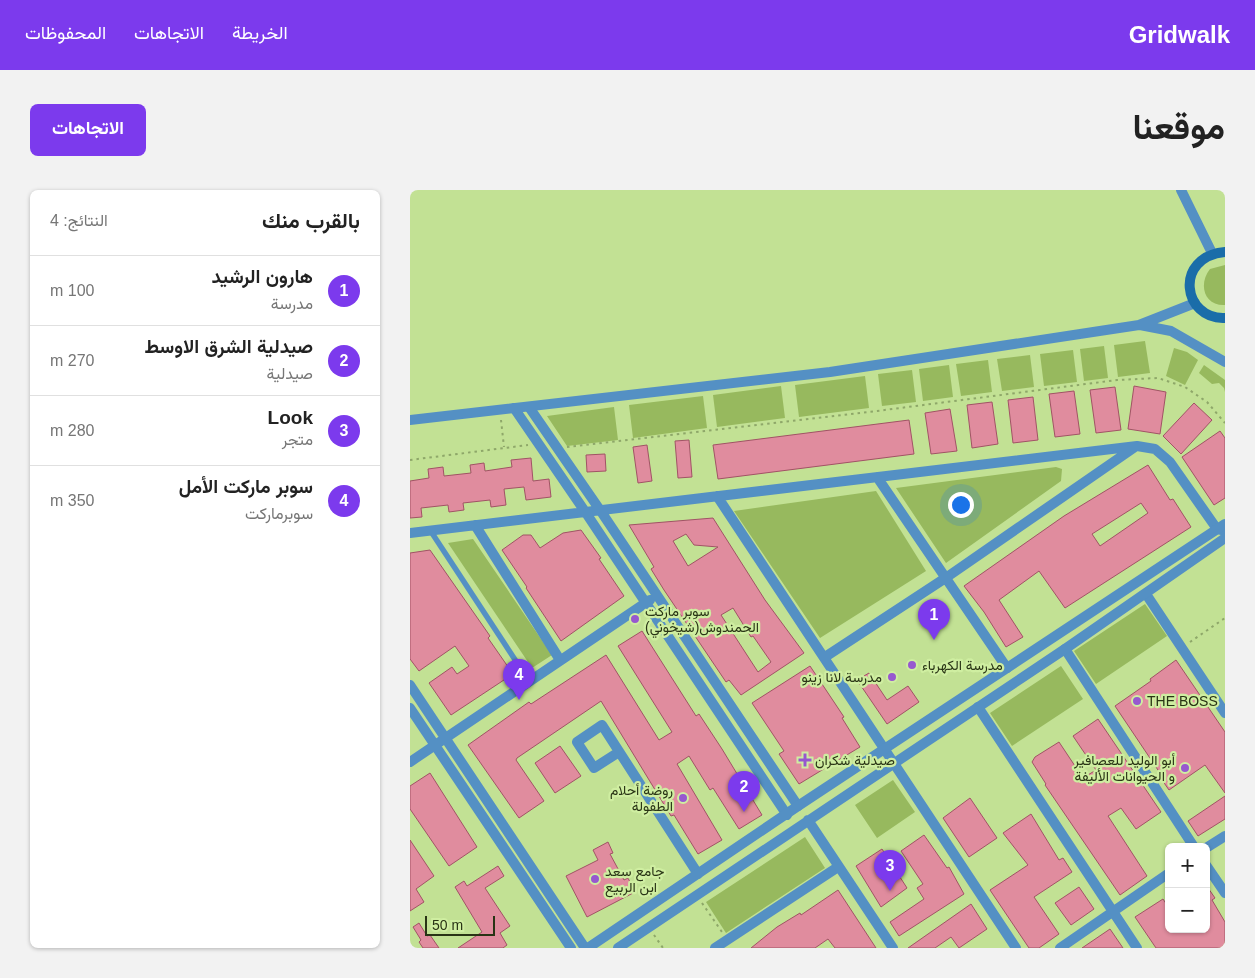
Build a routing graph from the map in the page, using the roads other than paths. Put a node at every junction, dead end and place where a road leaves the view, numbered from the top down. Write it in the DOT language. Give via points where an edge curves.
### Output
graph roads {
  1 [pos="1181,190"];
  2 [pos="1225,252"];
  3 [pos="1212,253"];
  4 [pos="1195,303"];
  5 [pos="1225,318"];
  6 [pos="1139,325"];
  7 [pos="1225,362"];
  8 [pos="528,407"];
  9 [pos="514,408"];
  10 [pos="410,420"];
  11 [pos="1137,446"];
  12 [pos="877,477"];
  13 [pos="717,496"];
  14 [pos="600,510"];
  15 [pos="586,513"];
  16 [pos="475,525"];
  17 [pos="1222,528"];
  18 [pos="430,530"];
  19 [pos="410,533"];
  20 [pos="1225,538"];
  21 [pos="947,578"];
  22 [pos="1146,594"];
  23 [pos="657,595"];
  24 [pos="646,603"];
  25 [pos="1065,649"];
  26 [pos="825,657"];
  27 [pos="560,660"];
  28 [pos="1007,668"];
  29 [pos="529,681"];
  30 [pos="410,685"];
  31 [pos="978,707"];
  32 [pos="410,708"];
  33 [pos="1225,713"];
  34 [pos="445,738"];
  35 [pos="434,745"];
  36 [pos="884,750"];
  37 [pos="619,752"];
  38 [pos="410,762"];
  39 [pos="893,763"];
  40 [pos="798,806"];
  41 [pos="787,815"];
  42 [pos="808,820"];
  43 [pos="1225,836"];
  44 [pos="1191,843"];
  45 [pos="1210,845"];
  46 [pos="838,867"];
  47 [pos="1210,871"];
  48 [pos="698,874"];
  49 [pos="1165,876"];
  50 [pos="1225,893"];
  51 [pos="1112,911"];
  52 [pos="571,948"];
  53 [pos="587,948"];
  54 [pos="618,948"];
  55 [pos="715,948"];
  56 [pos="893,948"];
  57 [pos="1016,948"];
  58 [pos="1060,948"];
  59 [pos="1137,948"];
  1 -- 3 [label="street"];
  2 -- 3 [label="main road"];
  3 -- 4 [label="main road" via="1192,270 1189,284"];
  4 -- 5 [label="main road" via="1208,315"];
  4 -- 6 [label="street"];
  6 -- 7 [label="street" via="1171,331"];
  6 -- 8 [label="street" via="830,372"];
  8 -- 9 [label="street"];
  8 -- 14 [label="street"];
  9 -- 10 [label="street"];
  9 -- 15 [label="street"];
  11 -- 12 [label="street"];
  11 -- 17 [label="street" via="1155,449 1170,462"];
  11 -- 21 [label="street"];
  12 -- 13 [label="street"];
  12 -- 21 [label="street"];
  13 -- 14 [label="street"];
  13 -- 26 [label="street"];
  14 -- 15 [label="street"];
  14 -- 23 [label="street"];
  15 -- 16 [label="street"];
  15 -- 24 [label="street"];
  16 -- 18 [label="street"];
  16 -- 27 [label="street"];
  17 -- 28 [label="street"];
  18 -- 19 [label="street"];
  18 -- 29 [label="lane"];
  20 -- 22 [label="street"];
  21 -- 26 [label="street"];
  21 -- 28 [label="street"];
  22 -- 25 [label="street"];
  22 -- 33 [label="street"];
  23 -- 24 [label="street"];
  23 -- 40 [label="street"];
  24 -- 27 [label="street"];
  24 -- 41 [label="street"];
  25 -- 31 [label="street"];
  25 -- 44 [label="street"];
  26 -- 36 [label="street"];
  27 -- 29 [label="street"];
  28 -- 36 [label="street"];
  29 -- 34 [label="street"];
  30 -- 34 [label="street"];
  31 -- 39 [label="street"];
  31 -- 51 [label="street"];
  32 -- 35 [label="street"];
  34 -- 35 [label="street"];
  34 -- 53 [label="street"];
  35 -- 38 [label="street"];
  35 -- 52 [label="street"];
  36 -- 39 [label="street"];
  36 -- 40 [label="street"];
  37 -- 48 [label="street"];
  39 -- 42 [label="street"];
  39 -- 57 [label="street"];
  40 -- 41 [label="street"];
  41 -- 48 [label="street"];
  42 -- 46 [label="street"];
  42 -- 54 [label="street"];
  43 -- 45 [label="street"];
  46 -- 55 [label="street"];
  46 -- 56 [label="street"];
  47 -- 50 [label="street"];
  48 -- 53 [label="street"];
  49 -- 51 [label="street"];
  51 -- 58 [label="street"];
  51 -- 59 [label="street"];
}
